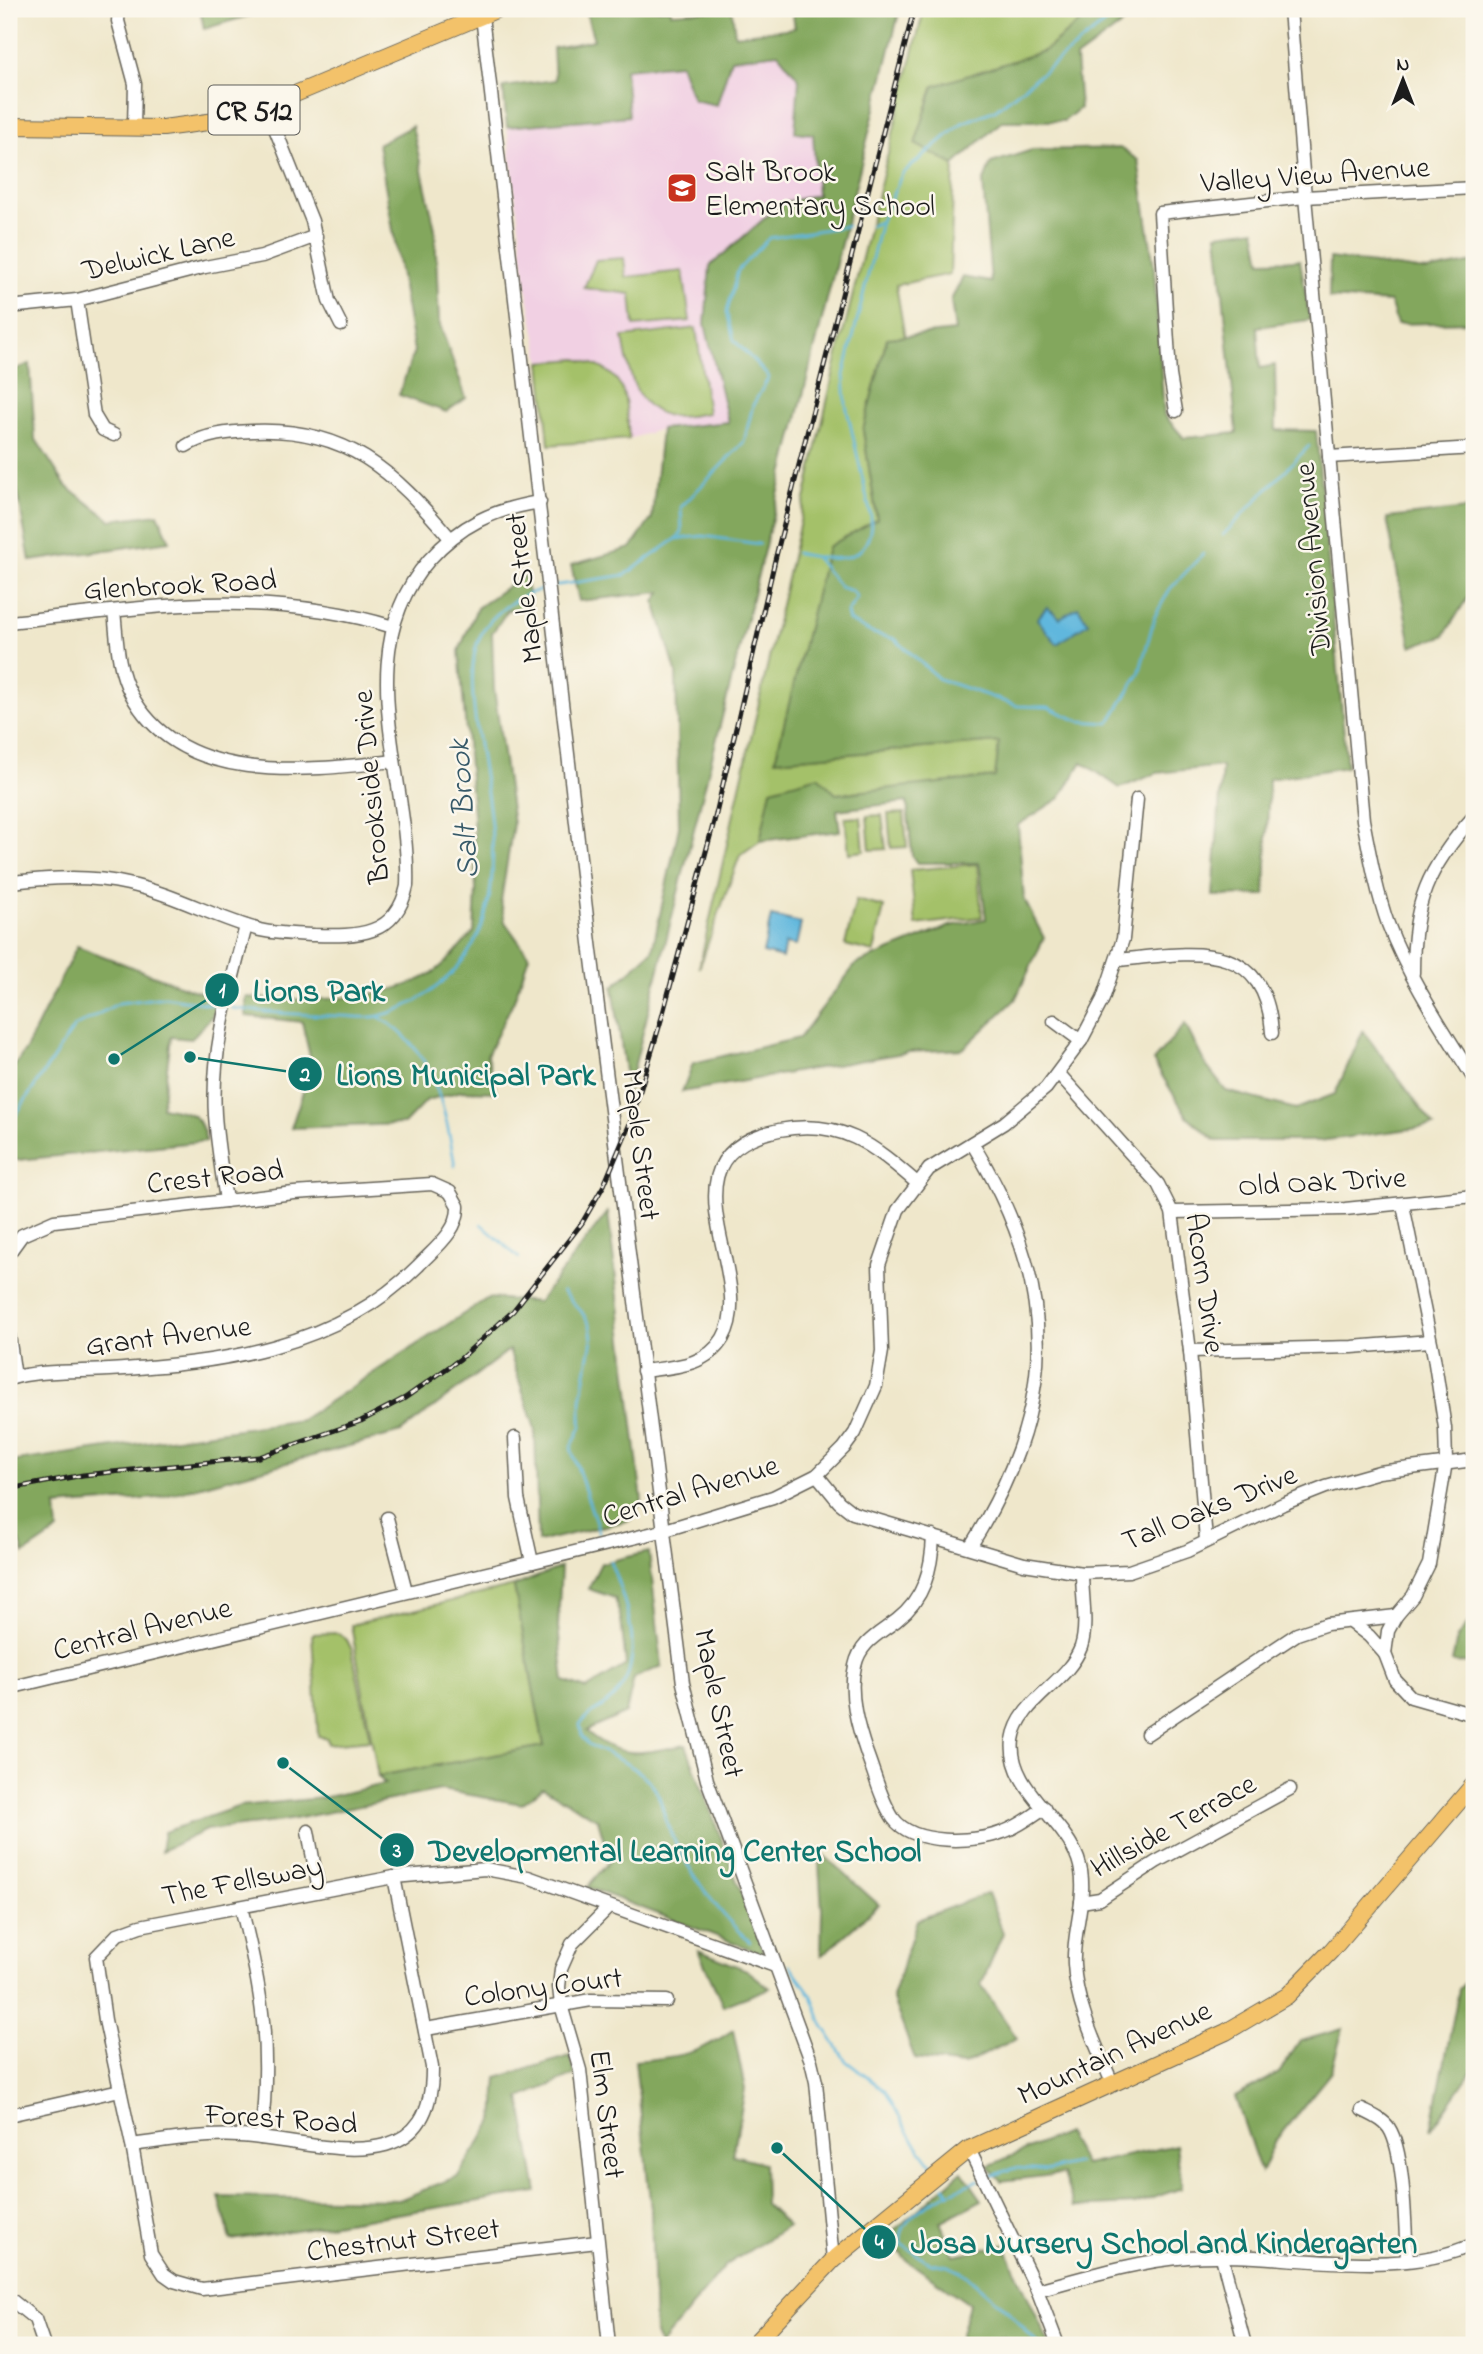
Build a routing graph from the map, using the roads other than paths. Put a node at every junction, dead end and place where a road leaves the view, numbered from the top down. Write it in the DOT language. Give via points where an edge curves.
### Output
graph roads {
  1 [pos="119,9"];
  2 [pos="498,9"];
  3 [pos="1290,9"];
  4 [pos="482,16"];
  5 [pos="266,106"];
  6 [pos="9,126"];
  7 [pos="134,127"];
  8 [pos="1474,188"];
  9 [pos="1305,197"];
  10 [pos="316,236"];
  11 [pos="77,300"];
  12 [pos="9,307"];
  13 [pos="341,325"];
  14 [pos="1176,411"];
  15 [pos="114,435"];
  16 [pos="186,446"];
  17 [pos="1474,448"];
  18 [pos="1328,457"];
  19 [pos="540,502"];
  20 [pos="450,538"];
  21 [pos="114,611"];
  22 [pos="9,622"];
  23 [pos="393,627"];
  24 [pos="394,761"];
  25 [pos="1137,799"];
  26 [pos="1474,816"];
  27 [pos="9,866"];
  28 [pos="10,881"];
  29 [pos="9,915"];
  30 [pos="246,926"];
  31 [pos="1118,960"];
  32 [pos="1413,977"];
  33 [pos="1054,1021"];
  34 [pos="1272,1033"];
  35 [pos="1081,1041"];
  36 [pos="1474,1055"];
  37 [pos="1460,1057"];
  38 [pos="1059,1074"];
  39 [pos="1474,1079"];
  40 [pos="972,1143"];
  41 [pos="917,1183"];
  42 [pos="439,1186"];
  43 [pos="1474,1196"];
  44 [pos="226,1200"];
  45 [pos="1404,1205"];
  46 [pos="1171,1212"];
  47 [pos="9,1253"];
  48 [pos="9,1335"];
  49 [pos="1430,1341"];
  50 [pos="1190,1350"];
  51 [pos="643,1371"];
  52 [pos="12,1378"];
  53 [pos="515,1438"];
  54 [pos="1474,1460"];
  55 [pos="1447,1462"];
  56 [pos="817,1475"];
  57 [pos="387,1518"];
  58 [pos="662,1531"];
  59 [pos="933,1536"];
  60 [pos="1206,1540"];
  61 [pos="970,1547"];
  62 [pos="532,1562"];
  63 [pos="1082,1573"];
  64 [pos="406,1591"];
  65 [pos="1396,1616"];
  66 [pos="1352,1623"];
  67 [pos="1385,1654"];
  68 [pos="9,1688"];
  69 [pos="1474,1715"];
  70 [pos="1147,1734"];
  71 [pos="1474,1784"];
  72 [pos="1290,1790"];
  73 [pos="1044,1808"];
  74 [pos="308,1831"];
  75 [pos="394,1877"];
  76 [pos="319,1891"];
  77 [pos="1081,1902"];
  78 [pos="241,1907"];
  79 [pos="607,1908"];
  80 [pos="775,1966"];
  81 [pos="667,2001"];
  82 [pos="561,2004"];
  83 [pos="426,2029"];
  84 [pos="1113,2085"];
  85 [pos="120,2090"];
  86 [pos="1362,2110"];
  87 [pos="9,2115"];
  88 [pos="261,2138"];
  89 [pos="132,2145"];
  90 [pos="969,2148"];
  91 [pos="597,2242"];
  92 [pos="1474,2245"];
  93 [pos="1222,2257"];
  94 [pos="1407,2259"];
  95 [pos="833,2260"];
  96 [pos="215,2288"];
  97 [pos="1037,2290"];
  98 [pos="9,2298"];
  99 [pos="44,2345"];
  100 [pos="609,2345"];
  101 [pos="753,2345"];
  102 [pos="1059,2345"];
  103 [pos="1245,2345"];
  1 -- 7 [label="street" via="135,84"];
  2 -- 4 [label="main road, CR 512"];
  3 -- 9 [label="street, Division Avenue"];
  4 -- 5 [label="main road, CR 512"];
  4 -- 19 [label="street, Maple Street"];
  5 -- 7 [label="main road, CR 512" via="193,126"];
  5 -- 10 [label="street"];
  6 -- 7 [label="main road, CR 512"];
  8 -- 9 [label="street, Valley View Avenue"];
  9 -- 14 [label="street, Valley View Avenue" via="1160,213"];
  9 -- 18 [label="street, Division Avenue"];
  10 -- 11 [label="street, Delwick Lane" via="261,256"];
  10 -- 13 [label="street" via="329,301"];
  11 -- 12 [label="street, Delwick Lane"];
  11 -- 15 [label="street" via="94,415 103,430"];
  16 -- 20 [label="street" via="201,437 256,430 330,441 370,459 396,478"];
  17 -- 18 [label="street"];
  18 -- 32 [label="street, Division Avenue" via="1363,820 1373,877"];
  19 -- 20 [label="street, Brookside Drive" via="483,516"];
  19 -- 51 [label="street, Maple Street"];
  20 -- 23 [label="street, Brookside Drive" via="413,581"];
  21 -- 22 [label="street, Glenbrook Road"];
  21 -- 23 [label="street, Glenbrook Road" via="233,602 283,604 354,615"];
  21 -- 24 [label="street" via="121,666 131,695 173,743 212,759 283,768"];
  23 -- 24 [label="street, Brookside Drive" via="387,683"];
  24 -- 30 [label="street, Brookside Drive" via="408,875 405,898 393,917 379,928 357,934 297,934"];
  25 -- 31 [label="street, Central Avenue"];
  26 -- 32 [label="street" via="1425,884 1413,937"];
  27 -- 28 [label="street"];
  28 -- 29 [label="street"];
  28 -- 30 [label="street, Brookside Drive" via="125,883 164,892"];
  30 -- 44 [label="street" via="223,1015 216,1071 215,1114"];
  31 -- 34 [label="street" via="1190,953 1235,963 1264,988"];
  31 -- 35 [label="street, Central Avenue"];
  32 -- 37 [label="street, Division Avenue"];
  33 -- 35 [label="street"];
  35 -- 38 [label="street, Central Avenue"];
  36 -- 37 [label="street"];
  37 -- 39 [label="street, Division Avenue"];
  38 -- 40 [label="street, Central Avenue" via="1026,1107"];
  38 -- 46 [label="street, Acorn Drive" via="1158,1184"];
  40 -- 41 [label="street, Central Avenue" via="947,1155"];
  40 -- 61 [label="street" via="1007,1206 1028,1265 1035,1292 1038,1366 1015,1463"];
  41 -- 51 [label="street" via="872,1145 837,1130 786,1129 744,1143 722,1166 715,1199 731,1302 728,1328 718,1346 701,1360"];
  41 -- 56 [label="street, Central Avenue" via="892,1222 878,1265 882,1351 876,1386 855,1433"];
  42 -- 44 [label="street, Crest Road"];
  42 -- 52 [label="street, Grant Avenue" via="455,1198 458,1215 439,1245 381,1297 309,1335 253,1354 203,1363"];
  43 -- 45 [label="street, Old Oak Drive"];
  44 -- 47 [label="street, Crest Road" via="54,1221 22,1235"];
  45 -- 46 [label="street, Old Oak Drive"];
  45 -- 49 [label="street"];
  46 -- 50 [label="street, Acorn Drive"];
  48 -- 52 [label="street"];
  49 -- 50 [label="street"];
  49 -- 55 [label="street"];
  50 -- 60 [label="street, Acorn Drive"];
  51 -- 58 [label="street, Maple Street"];
  53 -- 62 [label="street" via="518,1499"];
  54 -- 55 [label="street, Tall Oaks Drive"];
  55 -- 60 [label="street, Tall Oaks Drive" via="1379,1472 1326,1487"];
  55 -- 65 [label="street" via="1429,1564 1413,1597"];
  56 -- 58 [label="street, Central Avenue" via="773,1497"];
  56 -- 59 [label="street, Tall Oaks Drive" via="853,1513"];
  57 -- 64 [label="street"];
  58 -- 62 [label="street, Central Avenue"];
  58 -- 80 [label="street, Maple Street" via="683,1683 695,1735"];
  59 -- 61 [label="street, Tall Oaks Drive"];
  59 -- 73 [label="street" via="930,1570 918,1597 899,1619 867,1642 854,1668 857,1723 879,1789 899,1825 931,1839 1002,1833"];
  60 -- 63 [label="street, Tall Oaks Drive" via="1146,1567"];
  61 -- 63 [label="street, Tall Oaks Drive" via="1024,1564"];
  62 -- 64 [label="street, Central Avenue"];
  63 -- 73 [label="street" via="1080,1650 1064,1675 1025,1713 1013,1741 1023,1780"];
  64 -- 68 [label="street, Central Avenue"];
  65 -- 66 [label="street"];
  65 -- 67 [label="street" via="1388,1631"];
  66 -- 67 [label="street"];
  66 -- 70 [label="street" via="1326,1624 1297,1634"];
  67 -- 69 [label="street" via="1395,1679 1411,1697"];
  71 -- 84 [label="main road, Mountain Avenue" via="1337,1945 1287,1996 1226,2032"];
  72 -- 77 [label="street, Hillside Terrace" via="1164,1857 1100,1899"];
  73 -- 77 [label="street" via="1077,1858"];
  74 -- 76 [label="street"];
  75 -- 76 [label="street, The Fellsway"];
  75 -- 79 [label="street, The Fellsway" via="485,1869 528,1877"];
  75 -- 83 [label="street, Forest Road"];
  76 -- 78 [label="street, The Fellsway"];
  77 -- 84 [label="street" via="1074,1974 1085,2016"];
  78 -- 85 [label="street, The Fellsway" via="129,1929 108,1941 96,1957"];
  78 -- 88 [label="street" via="268,2048"];
  79 -- 80 [label="street, The Fellsway"];
  79 -- 82 [label="street, Elm Street" via="567,1952 560,1978"];
  80 -- 95 [label="street, Maple Street" via="804,2036 816,2082"];
  81 -- 82 [label="street, Colony Court"];
  82 -- 83 [label="street, Colony Court"];
  82 -- 91 [label="street, Elm Street" via="580,2070"];
  83 -- 88 [label="street, Forest Road" via="432,2067 430,2097 422,2117 406,2134 384,2146 352,2151"];
  84 -- 90 [label="main road, Mountain Avenue"];
  85 -- 87 [label="street"];
  85 -- 89 [label="street, The Fellsway"];
  86 -- 94 [label="street" via="1392,2133 1402,2180"];
  88 -- 89 [label="street, Forest Road" via="206,2137"];
  89 -- 96 [label="street, The Fellsway" via="148,2243 157,2265 179,2284"];
  90 -- 95 [label="main road, Mountain Avenue"];
  90 -- 97 [label="street"];
  91 -- 96 [label="street, Chestnut Street"];
  91 -- 100 [label="street, Elm Street"];
  92 -- 94 [label="street"];
  93 -- 94 [label="street" via="1338,2263"];
  93 -- 97 [label="street" via="1152,2263"];
  93 -- 103 [label="street"];
  95 -- 101 [label="main road, Mountain Avenue"];
  97 -- 102 [label="street"];
  98 -- 99 [label="street" via="35,2319"];
}
